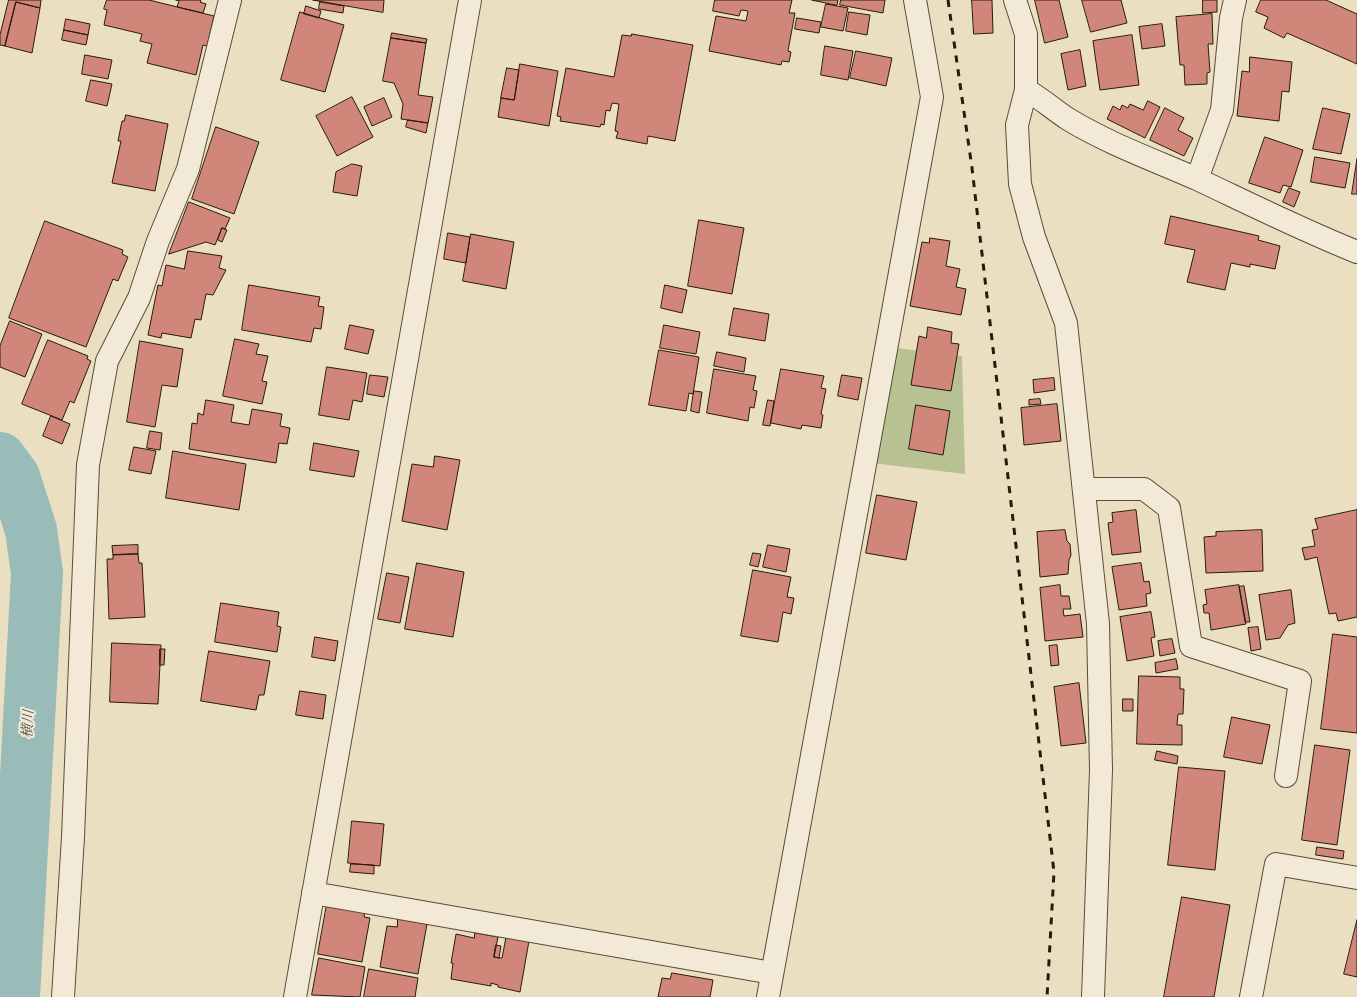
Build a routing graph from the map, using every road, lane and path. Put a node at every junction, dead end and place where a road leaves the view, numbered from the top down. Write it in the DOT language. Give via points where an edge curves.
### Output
graph roads {
  1 [pos="230,0"];
  2 [pos="470,0"];
  3 [pos="915,0"];
  4 [pos="1014,0"];
  5 [pos="1235,0"];
  6 [pos="1026,90"];
  7 [pos="1197,179"];
  8 [pos="1357,252"];
  9 [pos="1084,489"];
  10 [pos="1286,776"];
  11 [pos="1357,878"];
  12 [pos="313,892"];
  13 [pos="772,973"];
  14 [pos="63,997"];
  15 [pos="295,997"];
  16 [pos="768,997"];
  17 [pos="1092,997"];
  18 [pos="1251,997"];
  1 -- 14 [label="street" via="188,169 158,241 139,298 107,361 88,465 73,837"];
  2 -- 12 [label="street"];
  3 -- 13 [label="street" via="932,98"];
  4 -- 6 [label="street" via="1026,34"];
  5 -- 7 [label="street" via="1222,110"];
  6 -- 7 [label="street" via="1068,118 1113,142"];
  6 -- 9 [label="street" via="1017,125 1020,184 1034,237 1066,323"];
  7 -- 8 [label="street" via="1285,222"];
  9 -- 10 [label="street" via="1144,489 1169,508 1191,646 1300,681"];
  9 -- 17 [label="street" via="1098,624 1101,762"];
  11 -- 18 [label="street" via="1276,864"];
  12 -- 13 [label="street"];
  12 -- 15 [label="street"];
  13 -- 16 [label="street"];
}
